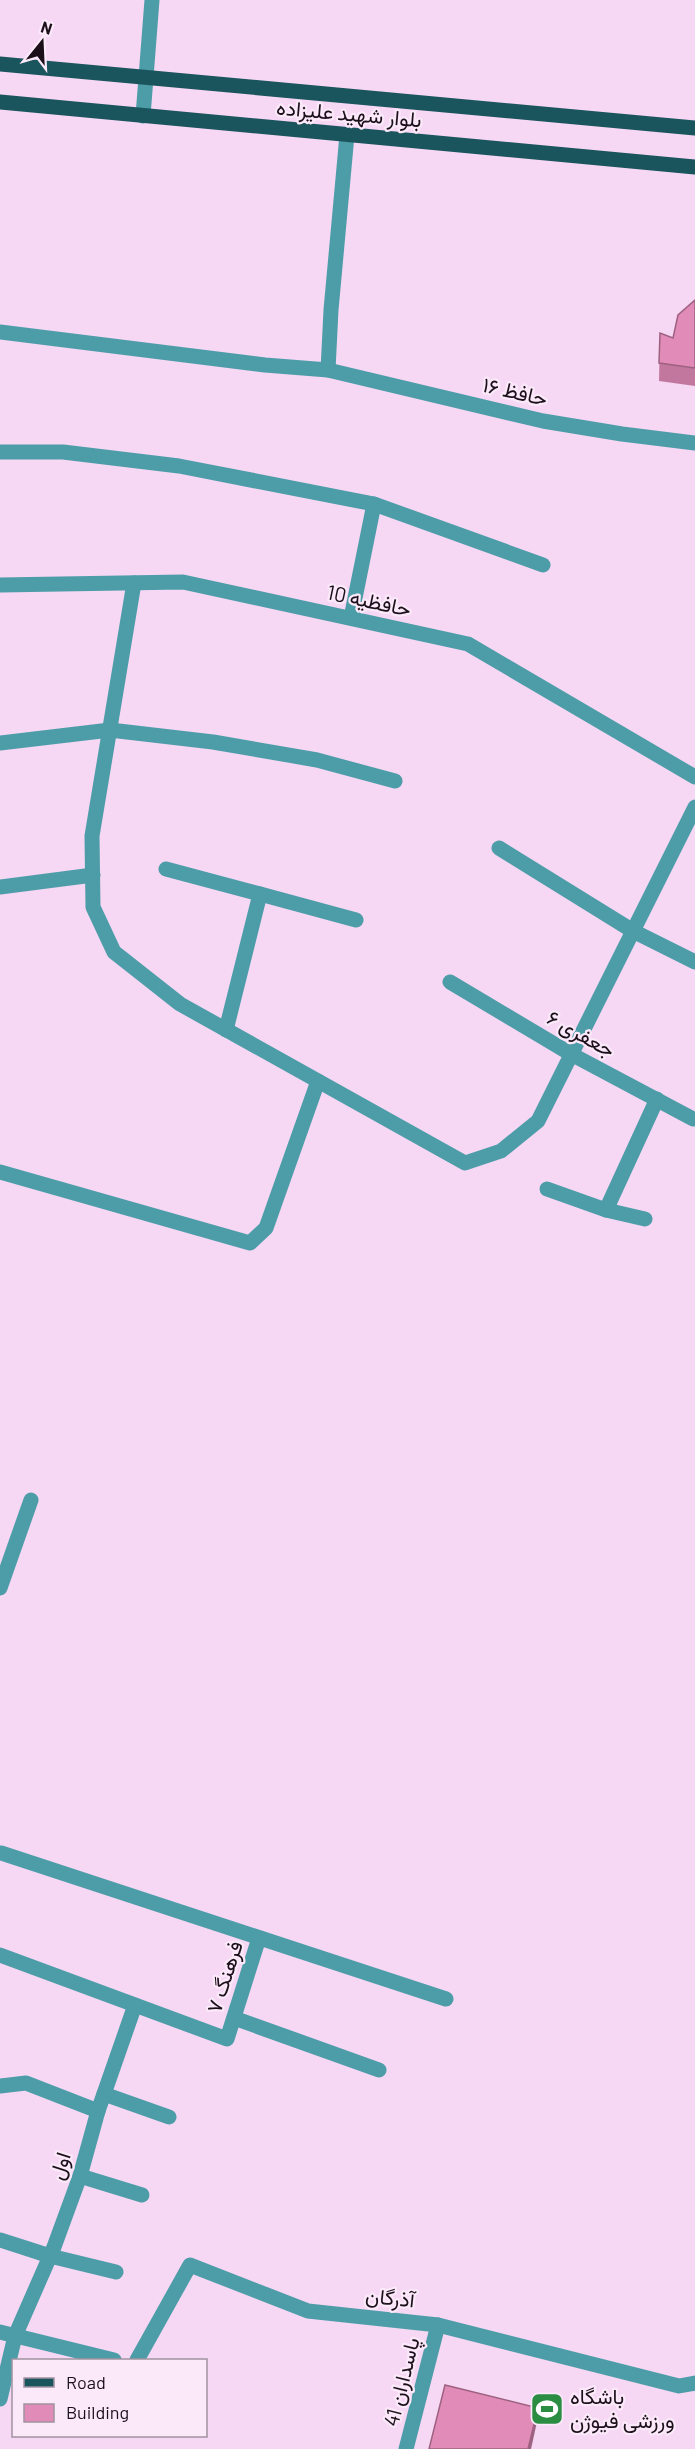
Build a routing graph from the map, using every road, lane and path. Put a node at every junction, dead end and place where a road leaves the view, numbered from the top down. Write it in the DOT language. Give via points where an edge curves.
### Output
graph roads {
  1 [pos="152,0"];
  2 [pos="0,64"];
  3 [pos="147,78"];
  4 [pos="0,102"];
  5 [pos="143,116"];
  6 [pos="695,128"];
  7 [pos="347,135"];
  8 [pos="695,167"];
  9 [pos="0,332"];
  10 [pos="328,370"];
  11 [pos="695,443"];
  12 [pos="0,452"];
  13 [pos="374,504"];
  14 [pos="543,566"];
  15 [pos="134,583"];
  16 [pos="0,585"];
  17 [pos="351,618"];
  18 [pos="110,730"];
  19 [pos="0,743"];
  20 [pos="695,777"];
  21 [pos="395,781"];
  22 [pos="695,807"];
  23 [pos="500,848"];
  24 [pos="166,869"];
  25 [pos="93,875"];
  26 [pos="0,887"];
  27 [pos="260,894"];
  28 [pos="356,920"];
  29 [pos="633,931"];
  30 [pos="695,962"];
  31 [pos="450,982"];
  32 [pos="226,1030"];
  33 [pos="571,1054"];
  34 [pos="318,1081"];
  35 [pos="657,1099"];
  36 [pos="693,1119"];
  37 [pos="0,1172"];
  38 [pos="547,1189"];
  39 [pos="606,1210"];
  40 [pos="645,1219"];
  41 [pos="31,1500"];
  42 [pos="0,1588"];
  43 [pos="1,1853"];
  44 [pos="259,1938"];
  45 [pos="0,1955"];
  46 [pos="446,1999"];
  47 [pos="135,2005"];
  48 [pos="234,2018"];
  49 [pos="379,2070"];
  50 [pos="0,2086"];
  51 [pos="104,2094"];
  52 [pos="98,2111"];
  53 [pos="169,2117"];
  54 [pos="80,2176"];
  55 [pos="142,2195"];
  56 [pos="0,2240"];
  57 [pos="50,2256"];
  58 [pos="116,2272"];
  59 [pos="438,2325"];
  60 [pos="0,2332"];
  61 [pos="15,2336"];
  62 [pos="106,2359"];
  63 [pos="138,2359"];
  64 [pos="695,2383"];
  65 [pos="0,2399"];
  66 [pos="406,2449"];
  1 -- 3 [label="street"];
  2 -- 3 [label="main road, بلوار شهید علیزاده"];
  3 -- 5 [label="street"];
  3 -- 6 [label="main road, بلوار شهید علیزاده"];
  4 -- 5 [label="main road, بلوار شهید علیزاده"];
  5 -- 7 [label="main road, بلوار شهید علیزاده"];
  7 -- 8 [label="main road, بلوار شهید علیزاده"];
  7 -- 10 [label="street"];
  9 -- 10 [label="street, حافظ ۱۶"];
  10 -- 11 [label="street, حافظ ۱۶" via="543,421"];
  12 -- 13 [label="street" via="63,452 179,466"];
  13 -- 14 [label="street"];
  13 -- 17 [label="street"];
  15 -- 16 [label="street, حافظیه 10"];
  15 -- 17 [label="street, حافظیه 10" via="183,582"];
  15 -- 18 [label="street"];
  17 -- 20 [label="street, حافظیه 10" via="468,644"];
  18 -- 19 [label="street"];
  18 -- 21 [label="street" via="305,758"];
  18 -- 25 [label="street" via="92,836"];
  22 -- 29 [label="street"];
  23 -- 29 [label="street"];
  24 -- 27 [label="street"];
  25 -- 26 [label="street"];
  25 -- 32 [label="street" via="93,907 114,952 180,1004"];
  27 -- 28 [label="street"];
  27 -- 32 [label="street"];
  29 -- 30 [label="street"];
  29 -- 33 [label="street"];
  31 -- 33 [label="street, جعفری ۶"];
  32 -- 34 [label="street"];
  33 -- 34 [label="street" via="538,1120 501,1151 465,1163"];
  33 -- 35 [label="street, جعفری ۶"];
  34 -- 37 [label="street" via="266,1228 250,1243"];
  35 -- 36 [label="street, جعفری ۶"];
  35 -- 39 [label="street"];
  38 -- 39 [label="street"];
  39 -- 40 [label="street"];
  41 -- 42 [label="street"];
  43 -- 44 [label="street"];
  44 -- 46 [label="street"];
  44 -- 48 [label="street, فرهنگ ۷"];
  45 -- 47 [label="street"];
  47 -- 48 [label="street, فرهنگ ۷" via="227,2038"];
  47 -- 51 [label="street, اول"];
  48 -- 49 [label="street"];
  50 -- 52 [label="street" via="26,2083"];
  51 -- 52 [label="street, اول"];
  51 -- 53 [label="street"];
  52 -- 54 [label="street, اول"];
  54 -- 55 [label="street"];
  54 -- 57 [label="street, اول"];
  56 -- 57 [label="street"];
  57 -- 58 [label="street"];
  57 -- 61 [label="street, اول"];
  59 -- 63 [label="street, آذرگان" via="308,2311 189,2265"];
  59 -- 64 [label="street, آذرگان" via="679,2386"];
  59 -- 66 [label="street, پاسداران 41"];
  60 -- 61 [label="street"];
  61 -- 62 [label="street"];
  61 -- 65 [label="street, اول"];
}
